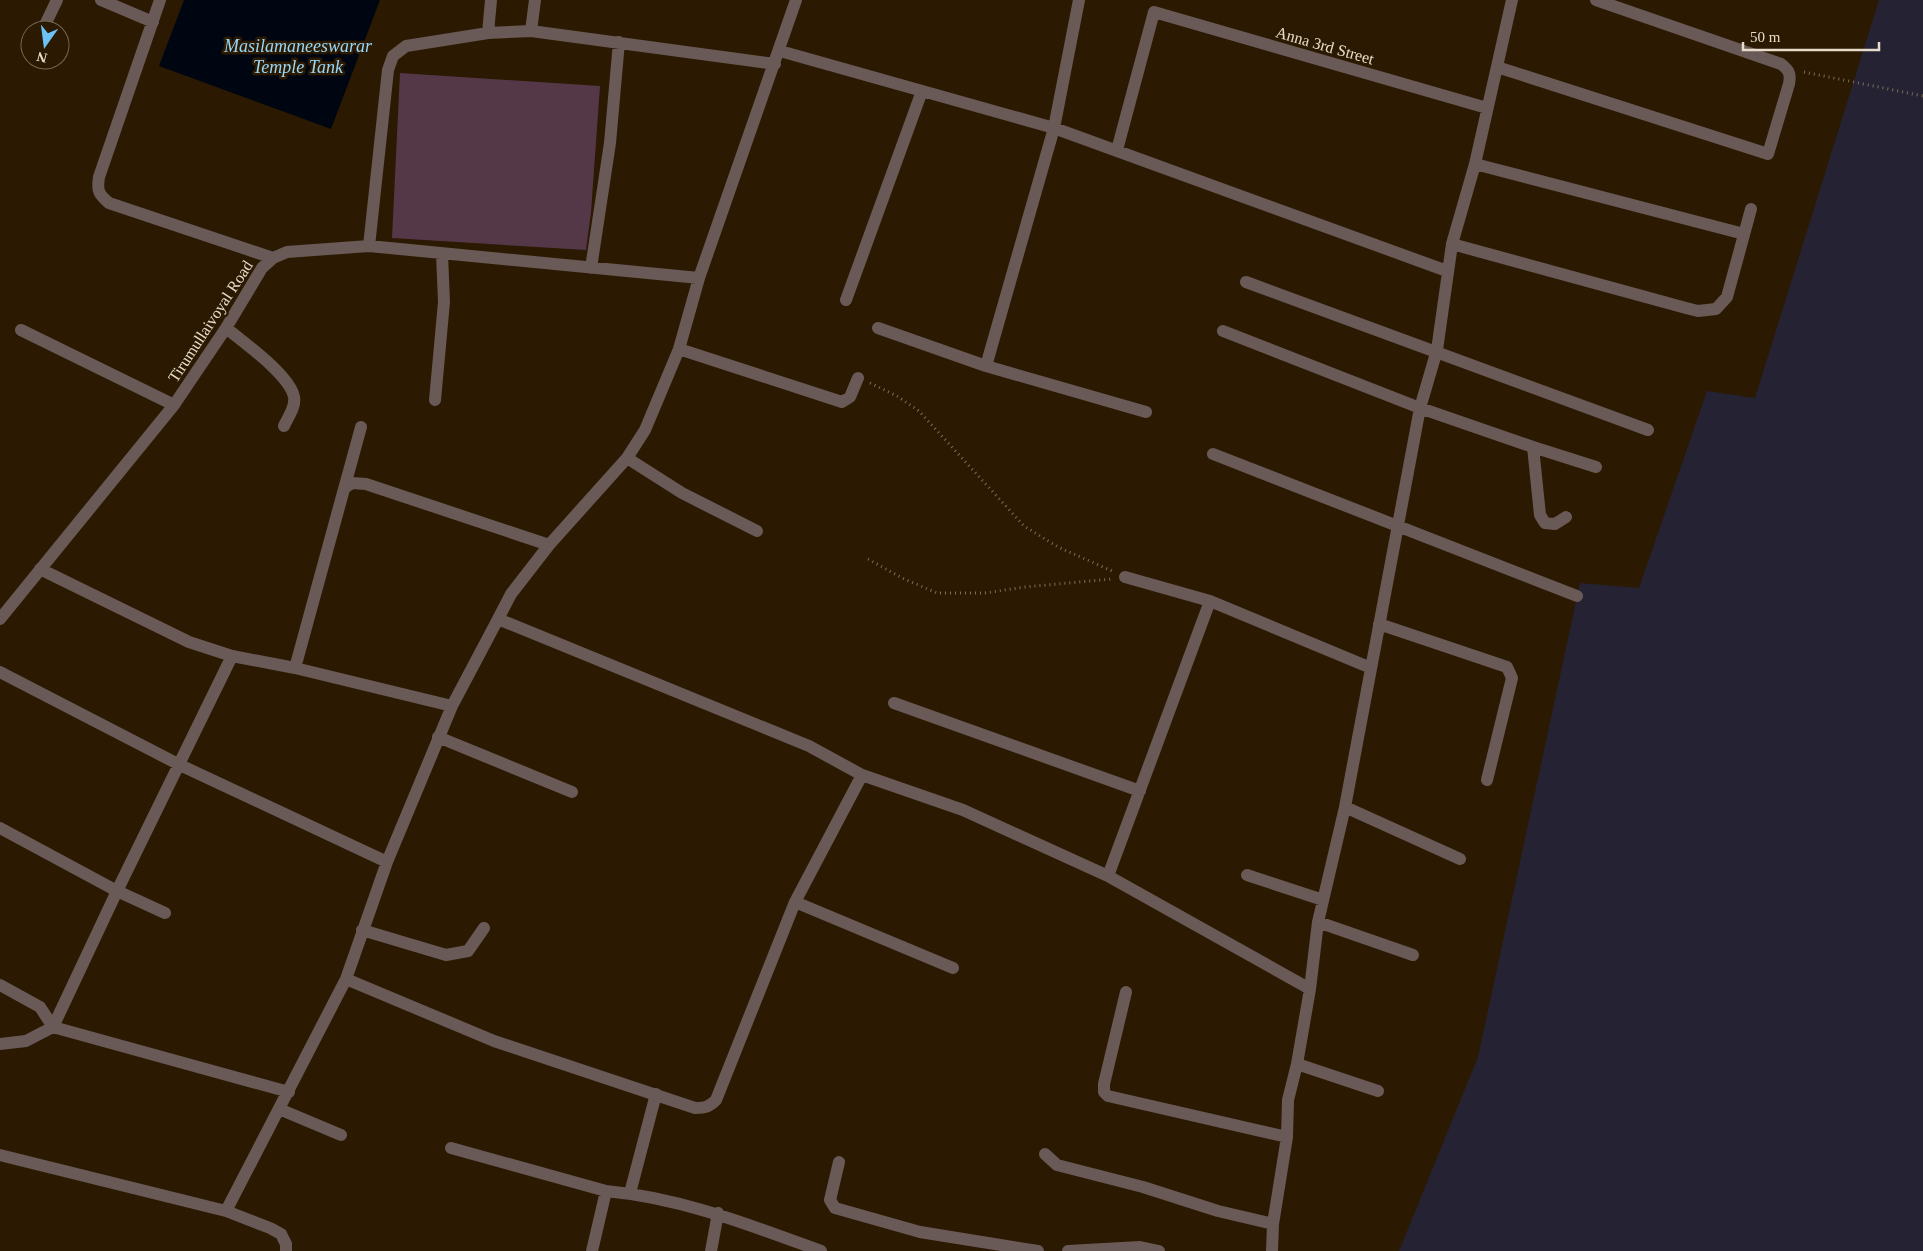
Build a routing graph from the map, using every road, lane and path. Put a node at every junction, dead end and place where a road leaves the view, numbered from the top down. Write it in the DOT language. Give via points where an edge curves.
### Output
graph roads {
  1 [pos="57,0"];
  2 [pos="101,0"];
  3 [pos="160,0"];
  4 [pos="491,0"];
  5 [pos="535,0"];
  6 [pos="796,0"];
  7 [pos="1080,0"];
  8 [pos="1512,0"];
  9 [pos="1596,0"];
  10 [pos="47,20"];
  11 [pos="152,22"];
  12 [pos="532,31"];
  13 [pos="488,33"];
  14 [pos="619,42"];
  15 [pos="780,51"];
  16 [pos="775,64"];
  17 [pos="1497,67"];
  18 [pos="1788,68"];
  19 [pos="922,91"];
  20 [pos="1923,96"];
  21 [pos="1487,108"];
  22 [pos="1054,128"];
  23 [pos="1117,150"];
  24 [pos="1475,164"];
  25 [pos="1751,209"];
  26 [pos="1744,234"];
  27 [pos="1452,244"];
  28 [pos="369,246"];
  29 [pos="442,254"];
  30 [pos="273,258"];
  31 [pos="591,268"];
  32 [pos="1447,271"];
  33 [pos="699,278"];
  34 [pos="1246,282"];
  35 [pos="846,300"];
  36 [pos="226,328"];
  37 [pos="878,328"];
  38 [pos="21,330"];
  39 [pos="1224,331"];
  40 [pos="679,349"];
  41 [pos="1437,350"];
  42 [pos="986,366"];
  43 [pos="858,378"];
  44 [pos="435,400"];
  45 [pos="174,405"];
  46 [pos="1420,408"];
  47 [pos="1146,412"];
  48 [pos="284,426"];
  49 [pos="361,427"];
  50 [pos="1648,430"];
  51 [pos="1533,448"];
  52 [pos="1213,454"];
  53 [pos="627,458"];
  54 [pos="1596,467"];
  55 [pos="346,487"];
  56 [pos="1566,516"];
  57 [pos="1397,526"];
  58 [pos="757,530"];
  59 [pos="549,545"];
  60 [pos="868,559"];
  61 [pos="40,569"];
  62 [pos="1126,577"];
  63 [pos="1577,596"];
  64 [pos="1210,601"];
  65 [pos="0,619"];
  66 [pos="498,619"];
  67 [pos="1379,624"];
  68 [pos="232,656"];
  69 [pos="295,668"];
  70 [pos="1371,668"];
  71 [pos="0,672"];
  72 [pos="894,703"];
  73 [pos="452,706"];
  74 [pos="438,737"];
  75 [pos="180,765"];
  76 [pos="862,775"];
  77 [pos="1487,780"];
  78 [pos="1140,791"];
  79 [pos="572,792"];
  80 [pos="1345,807"];
  81 [pos="0,828"];
  82 [pos="1460,859"];
  83 [pos="387,862"];
  84 [pos="1247,875"];
  85 [pos="1108,876"];
  86 [pos="117,891"];
  87 [pos="1324,900"];
  88 [pos="795,902"];
  89 [pos="165,913"];
  90 [pos="1318,922"];
  91 [pos="484,928"];
  92 [pos="362,930"];
  93 [pos="1413,954"];
  94 [pos="953,968"];
  95 [pos="346,979"];
  96 [pos="0,985"];
  97 [pos="1310,989"];
  98 [pos="1126,992"];
  99 [pos="53,1027"];
  100 [pos="0,1044"];
  101 [pos="1298,1064"];
  102 [pos="1378,1091"];
  103 [pos="289,1092"];
  104 [pos="656,1094"];
  105 [pos="279,1109"];
  106 [pos="341,1135"];
  107 [pos="1287,1137"];
  108 [pos="451,1148"];
  109 [pos="1045,1154"];
  110 [pos="0,1155"];
  111 [pos="839,1162"];
  112 [pos="606,1191"];
  113 [pos="630,1193"];
  114 [pos="226,1211"];
  115 [pos="718,1213"];
  116 [pos="1274,1224"];
  117 [pos="286,1251"];
  118 [pos="592,1251"];
  119 [pos="711,1251"];
  120 [pos="820,1251"];
  121 [pos="1038,1251"];
  122 [pos="1068,1251"];
  123 [pos="1159,1251"];
  124 [pos="1272,1251"];
  1 -- 10 [label="street"];
  2 -- 11 [label="street"];
  3 -- 11 [label="street"];
  4 -- 13 [label="street"];
  5 -- 12 [label="street"];
  6 -- 15 [label="street"];
  7 -- 22 [label="street"];
  8 -- 17 [label="street"];
  9 -- 18 [label="street"];
  11 -- 30 [label="street" via="99,177 97,189 100,196 109,203"];
  12 -- 13 [label="street"];
  12 -- 14 [label="street"];
  13 -- 28 [label="street" via="406,46 393,56 388,70"];
  14 -- 16 [label="street"];
  14 -- 31 [label="street" via="610,143"];
  15 -- 16 [label="street"];
  15 -- 19 [label="street"];
  16 -- 33 [label="street"];
  17 -- 18 [label="street" via="1768,154 1789,84"];
  17 -- 21 [label="street"];
  18 -- 20 [label="path"];
  19 -- 22 [label="street"];
  19 -- 35 [label="street"];
  21 -- 23 [label="street, Anna 3rd Street" via="1154,12"];
  21 -- 24 [label="street"];
  22 -- 23 [label="street"];
  22 -- 42 [label="street"];
  23 -- 32 [label="street"];
  24 -- 26 [label="street"];
  24 -- 27 [label="street"];
  25 -- 26 [label="street"];
  26 -- 27 [label="street" via="1726,297 1716,309 1698,310"];
  27 -- 32 [label="street"];
  28 -- 29 [label="street, Tirumullaivoyal Road"];
  28 -- 30 [label="street, Tirumullaivoyal Road" via="287,252"];
  29 -- 31 [label="street, Tirumullaivoyal Road"];
  29 -- 44 [label="street" via="444,302"];
  30 -- 36 [label="street, Tirumullaivoyal Road" via="262,268"];
  31 -- 33 [label="street, Tirumullaivoyal Road"];
  32 -- 41 [label="street"];
  33 -- 40 [label="street"];
  34 -- 41 [label="street"];
  36 -- 45 [label="street, Tirumullaivoyal Road"];
  36 -- 48 [label="street" via="266,361 294,396 292,410"];
  37 -- 42 [label="street"];
  38 -- 45 [label="street"];
  39 -- 46 [label="street"];
  40 -- 43 [label="street" via="842,402 850,397"];
  40 -- 53 [label="street" via="645,430"];
  41 -- 46 [label="street"];
  41 -- 50 [label="street"];
  42 -- 47 [label="street"];
  43 -- 62 [label="path" via="897,396 918,411 1024,526 1058,547"];
  45 -- 61 [label="street, Tirumullaivoyal Road"];
  46 -- 51 [label="street"];
  46 -- 57 [label="street"];
  49 -- 55 [label="street"];
  51 -- 54 [label="street"];
  51 -- 56 [label="street" via="1540,515 1545,523 1555,524"];
  52 -- 57 [label="street"];
  53 -- 58 [label="street" via="682,493"];
  53 -- 59 [label="street"];
  55 -- 59 [label="street" via="352,483 366,484"];
  55 -- 69 [label="street"];
  57 -- 63 [label="street"];
  57 -- 67 [label="street"];
  59 -- 66 [label="street" via="511,594"];
  60 -- 62 [label="path" via="938,593 985,594"];
  61 -- 65 [label="street, Tirumullaivoyal Road"];
  61 -- 68 [label="street" via="189,642"];
  62 -- 64 [label="street"];
  64 -- 70 [label="street"];
  64 -- 78 [label="street"];
  66 -- 73 [label="street"];
  66 -- 76 [label="street" via="809,746"];
  67 -- 70 [label="street"];
  67 -- 77 [label="street" via="1507,667 1512,678"];
  68 -- 69 [label="street"];
  68 -- 75 [label="street"];
  69 -- 73 [label="street"];
  70 -- 80 [label="street"];
  71 -- 75 [label="street"];
  72 -- 78 [label="street"];
  73 -- 74 [label="street"];
  74 -- 79 [label="street"];
  74 -- 83 [label="street"];
  75 -- 83 [label="street"];
  75 -- 86 [label="street"];
  76 -- 85 [label="street" via="963,810"];
  76 -- 88 [label="street"];
  78 -- 85 [label="street"];
  80 -- 82 [label="street"];
  80 -- 87 [label="street"];
  81 -- 86 [label="street"];
  83 -- 92 [label="street"];
  84 -- 87 [label="street"];
  85 -- 97 [label="street"];
  86 -- 89 [label="street"];
  86 -- 99 [label="street"];
  87 -- 90 [label="street"];
  88 -- 94 [label="street"];
  88 -- 104 [label="street" via="716,1100 710,1106 695,1108"];
  90 -- 93 [label="street"];
  90 -- 97 [label="street"];
  91 -- 92 [label="street" via="468,952 446,955"];
  92 -- 95 [label="street"];
  95 -- 103 [label="street"];
  95 -- 104 [label="street" via="494,1041"];
  96 -- 99 [label="street" via="40,1007"];
  97 -- 101 [label="street"];
  98 -- 107 [label="street" via="1104,1084 1104,1092 1108,1096"];
  99 -- 100 [label="street" via="26,1041"];
  99 -- 103 [label="street"];
  101 -- 102 [label="street"];
  101 -- 107 [label="street" via="1288,1100"];
  103 -- 105 [label="street"];
  104 -- 113 [label="street"];
  105 -- 106 [label="street"];
  105 -- 114 [label="street"];
  107 -- 116 [label="street"];
  108 -- 112 [label="street"];
  109 -- 116 [label="street" via="1057,1165"];
  110 -- 114 [label="street"];
  111 -- 121 [label="street" via="830,1200 835,1208 920,1232"];
  112 -- 113 [label="street"];
  112 -- 118 [label="street"];
  113 -- 115 [label="street"];
  114 -- 117 [label="street" via="281,1234"];
  115 -- 119 [label="street"];
  115 -- 120 [label="street"];
  116 -- 124 [label="street"];
  122 -- 123 [label="street" via="1140,1247"];
}
